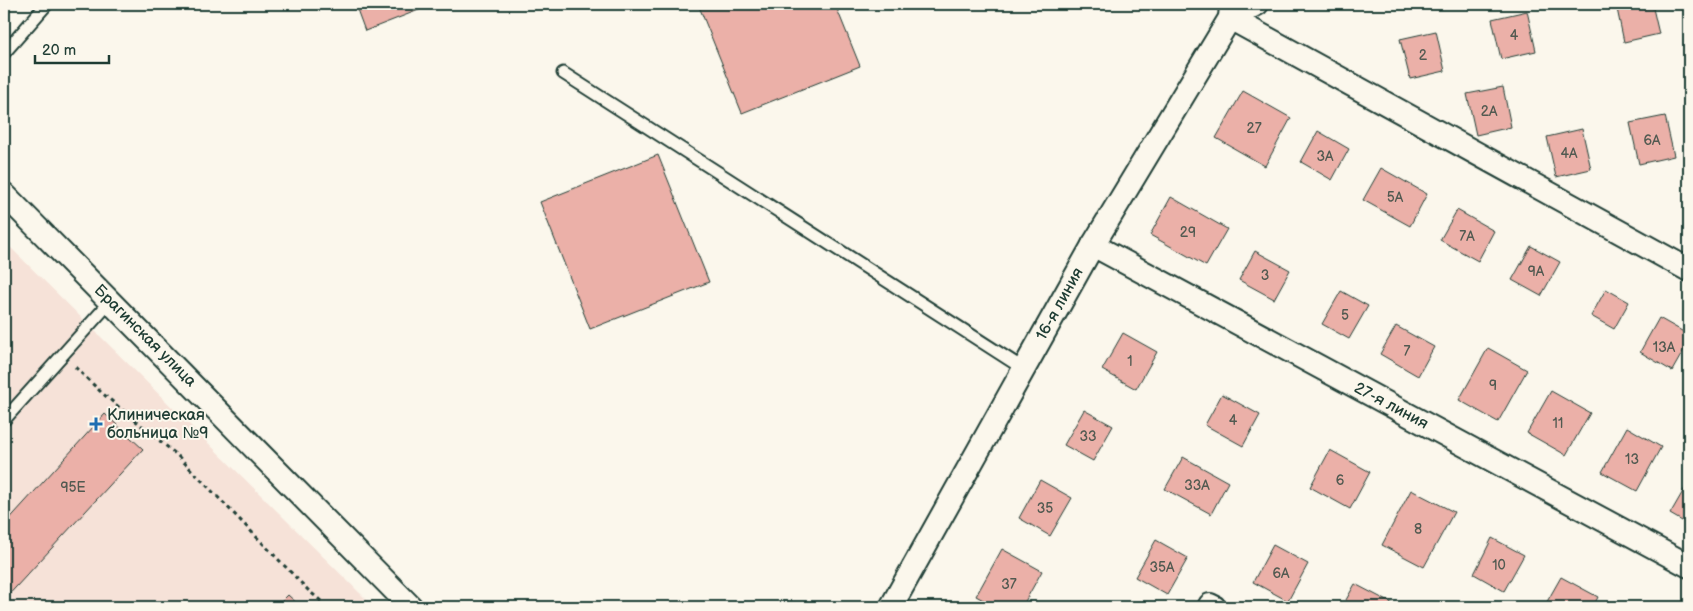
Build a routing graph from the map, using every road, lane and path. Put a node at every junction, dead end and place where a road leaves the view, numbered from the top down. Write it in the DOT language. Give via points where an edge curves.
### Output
graph roads {
  1 [pos="47,4"];
  2 [pos="1257,4"];
  3 [pos="1230,11"];
  4 [pos="4,53"];
  5 [pos="563,73"];
  6 [pos="4,194"];
  7 [pos="1093,245"];
  8 [pos="1689,270"];
  9 [pos="111,301"];
  10 [pos="62,354"];
  11 [pos="1024,369"];
  12 [pos="4,420"];
  13 [pos="1689,566"];
  14 [pos="328,607"];
  15 [pos="411,607"];
  16 [pos="891,607"];
  1 -- 4 [label="lane"];
  2 -- 3 [label="street"];
  3 -- 7 [label="street, 16-я линия"];
  3 -- 8 [label="street"];
  5 -- 11 [label="lane"];
  6 -- 9 [label="street, Брагинская улица"];
  7 -- 11 [label="street, 16-я линия"];
  7 -- 13 [label="street, 27-я линия"];
  9 -- 10 [label="lane"];
  9 -- 15 [label="street, Брагинская улица"];
  10 -- 12 [label="lane"];
  10 -- 14 [label="path" via="102,393 177,456"];
  11 -- 16 [label="street, 16-я линия"];
}
